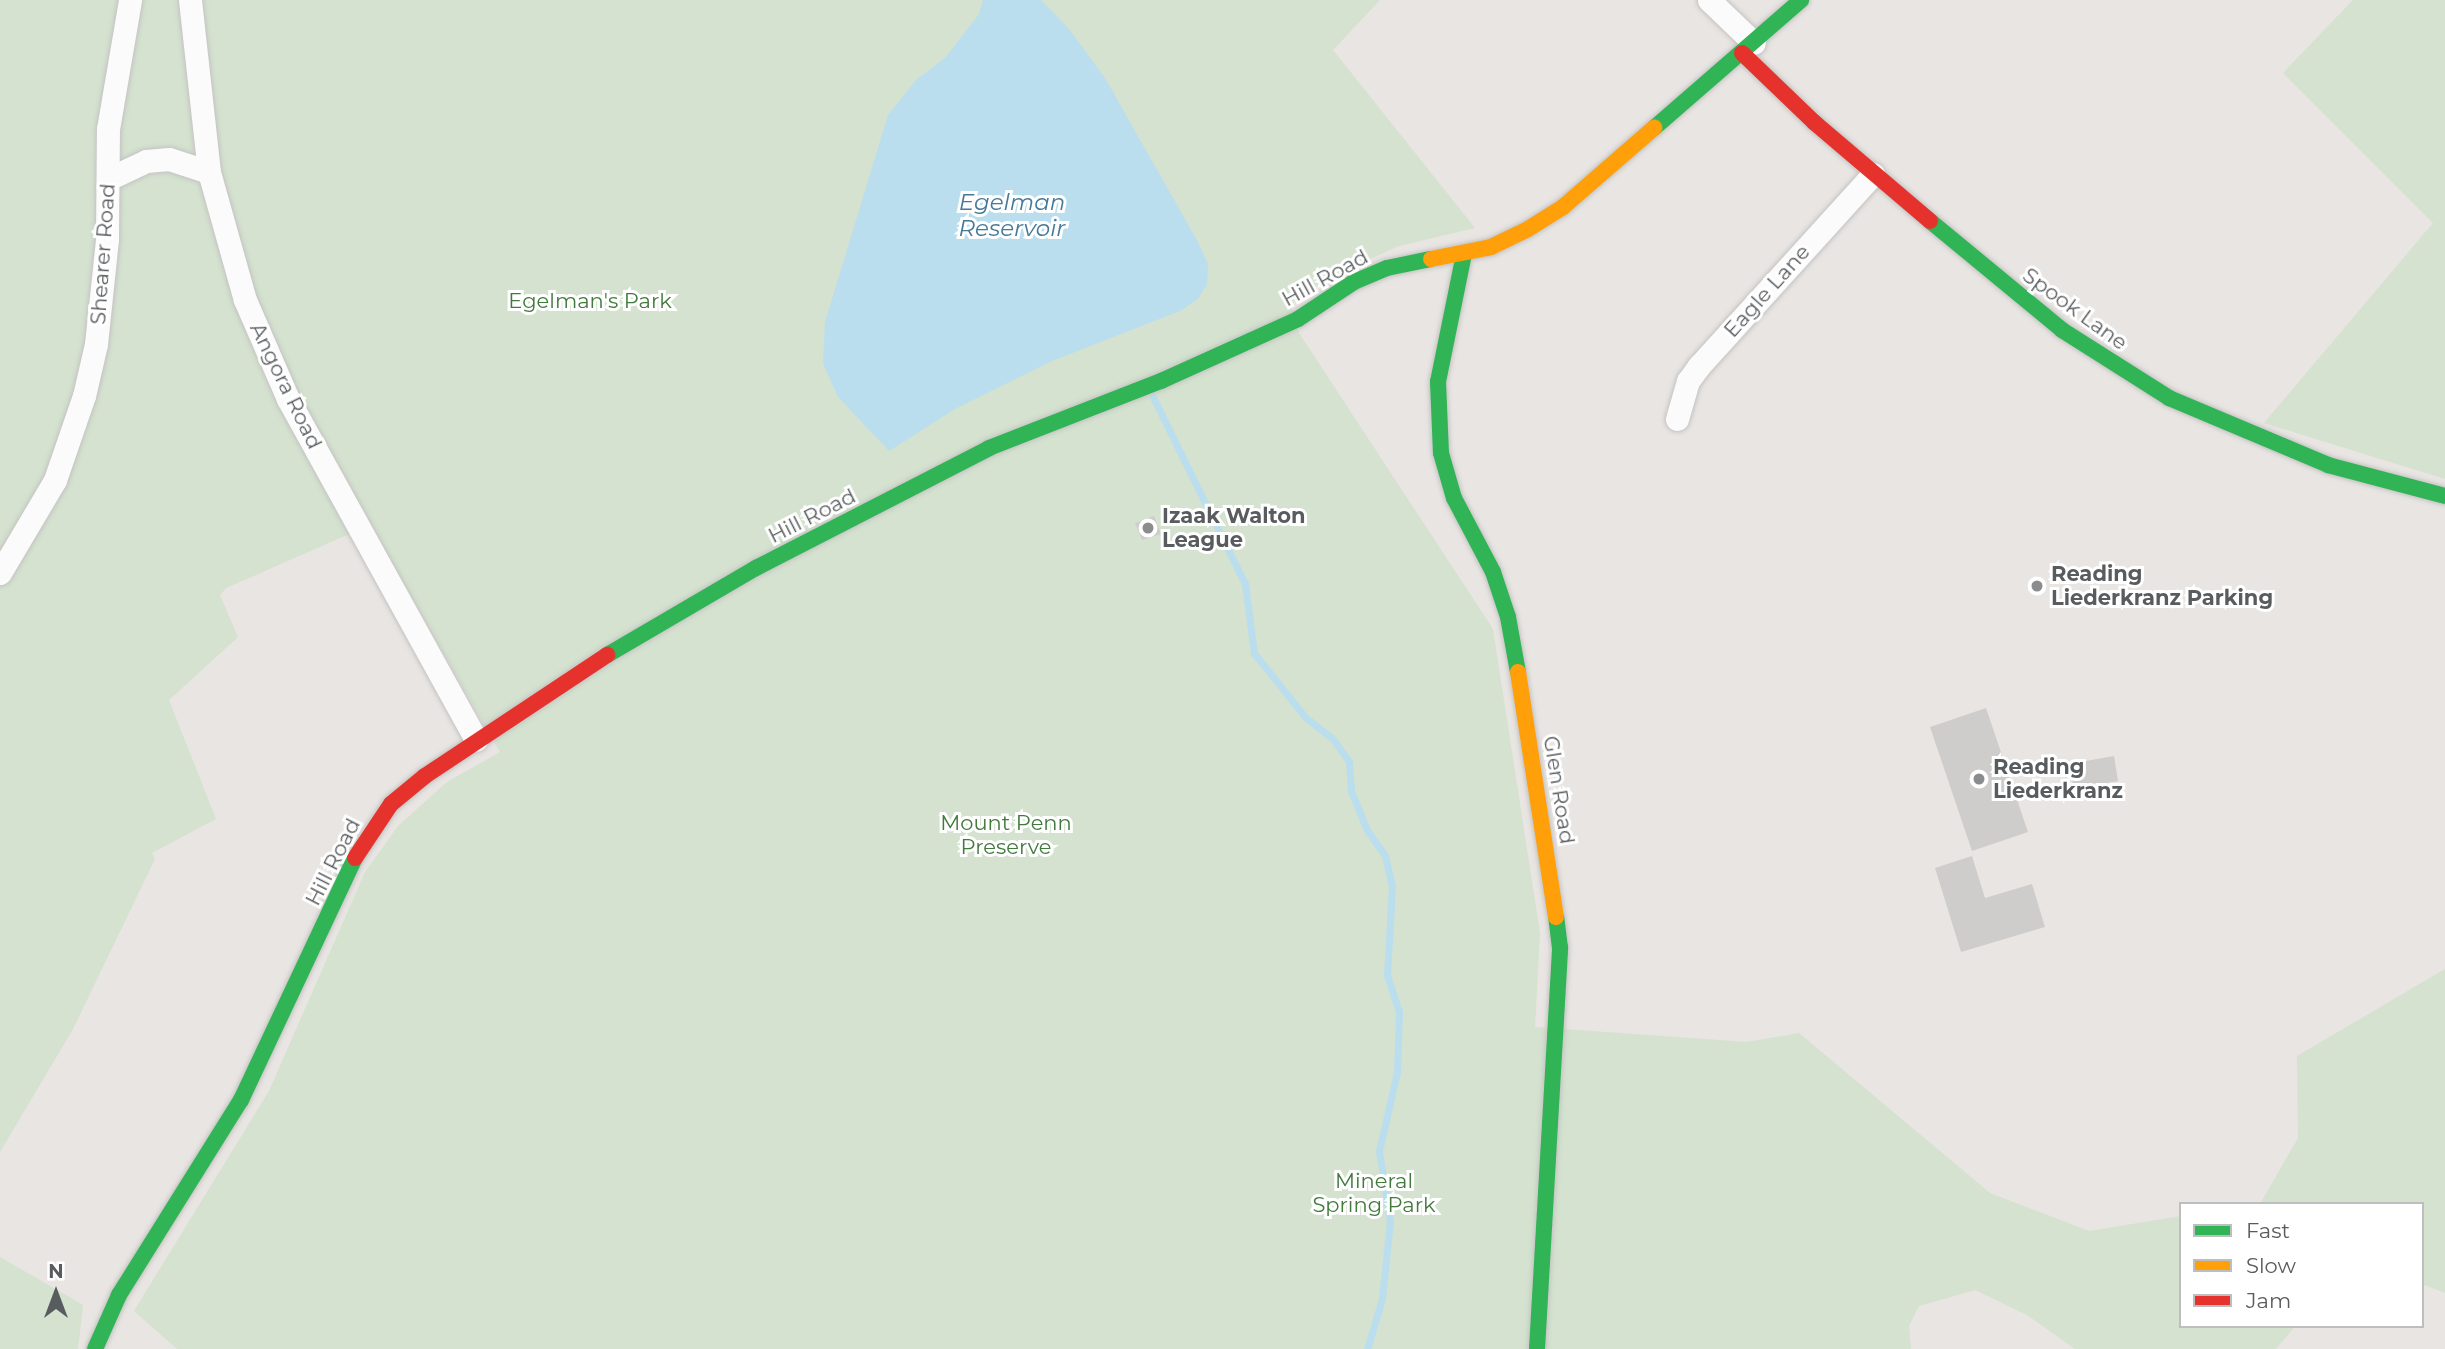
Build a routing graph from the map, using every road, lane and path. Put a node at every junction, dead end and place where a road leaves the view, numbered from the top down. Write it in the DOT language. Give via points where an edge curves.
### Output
graph roads {
  1 [pos="130,0"];
  2 [pos="190,0"];
  3 [pos="1709,0"];
  4 [pos="1801,0"];
  5 [pos="1748,48"];
  6 [pos="209,172"];
  7 [pos="1873,174"];
  8 [pos="108,179"];
  9 [pos="1464,254"];
  10 [pos="1677,419"];
  11 [pos="2445,496"];
  12 [pos="0,573"];
  13 [pos="476,740"];
  14 [pos="95,1349"];
  15 [pos="1537,1349"];
  1 -- 8 [label="street, Shearer Road" via="108,129"];
  2 -- 6 [label="street, Angora Road"];
  3 -- 5 [label="street"];
  4 -- 5 [label="street, Hill Road"];
  5 -- 7 [label="street, Spook Lane"];
  5 -- 9 [label="street, Hill Road" via="1563,207 1491,247"];
  6 -- 8 [label="street" via="169,159 136,164"];
  6 -- 13 [label="street, Angora Road" via="233,264 267,354"];
  7 -- 10 [label="street, Eagle Lane" via="1699,366 1688,381"];
  7 -- 11 [label="street, Spook Lane" via="2062,330 2169,398 2328,464"];
  8 -- 12 [label="street, Shearer Road" via="103,295 84,396 55,480"];
  9 -- 13 [label="street, Hill Road" via="1387,268 1354,282 1298,319 1161,381 989,448 756,568 586,667"];
  9 -- 15 [label="street, Glen Road" via="1438,382 1441,453 1454,498 1493,572 1508,617 1542,810 1560,948"];
  13 -- 14 [label="street, Hill Road" via="391,804 367,836 241,1100 119,1295"];
}
